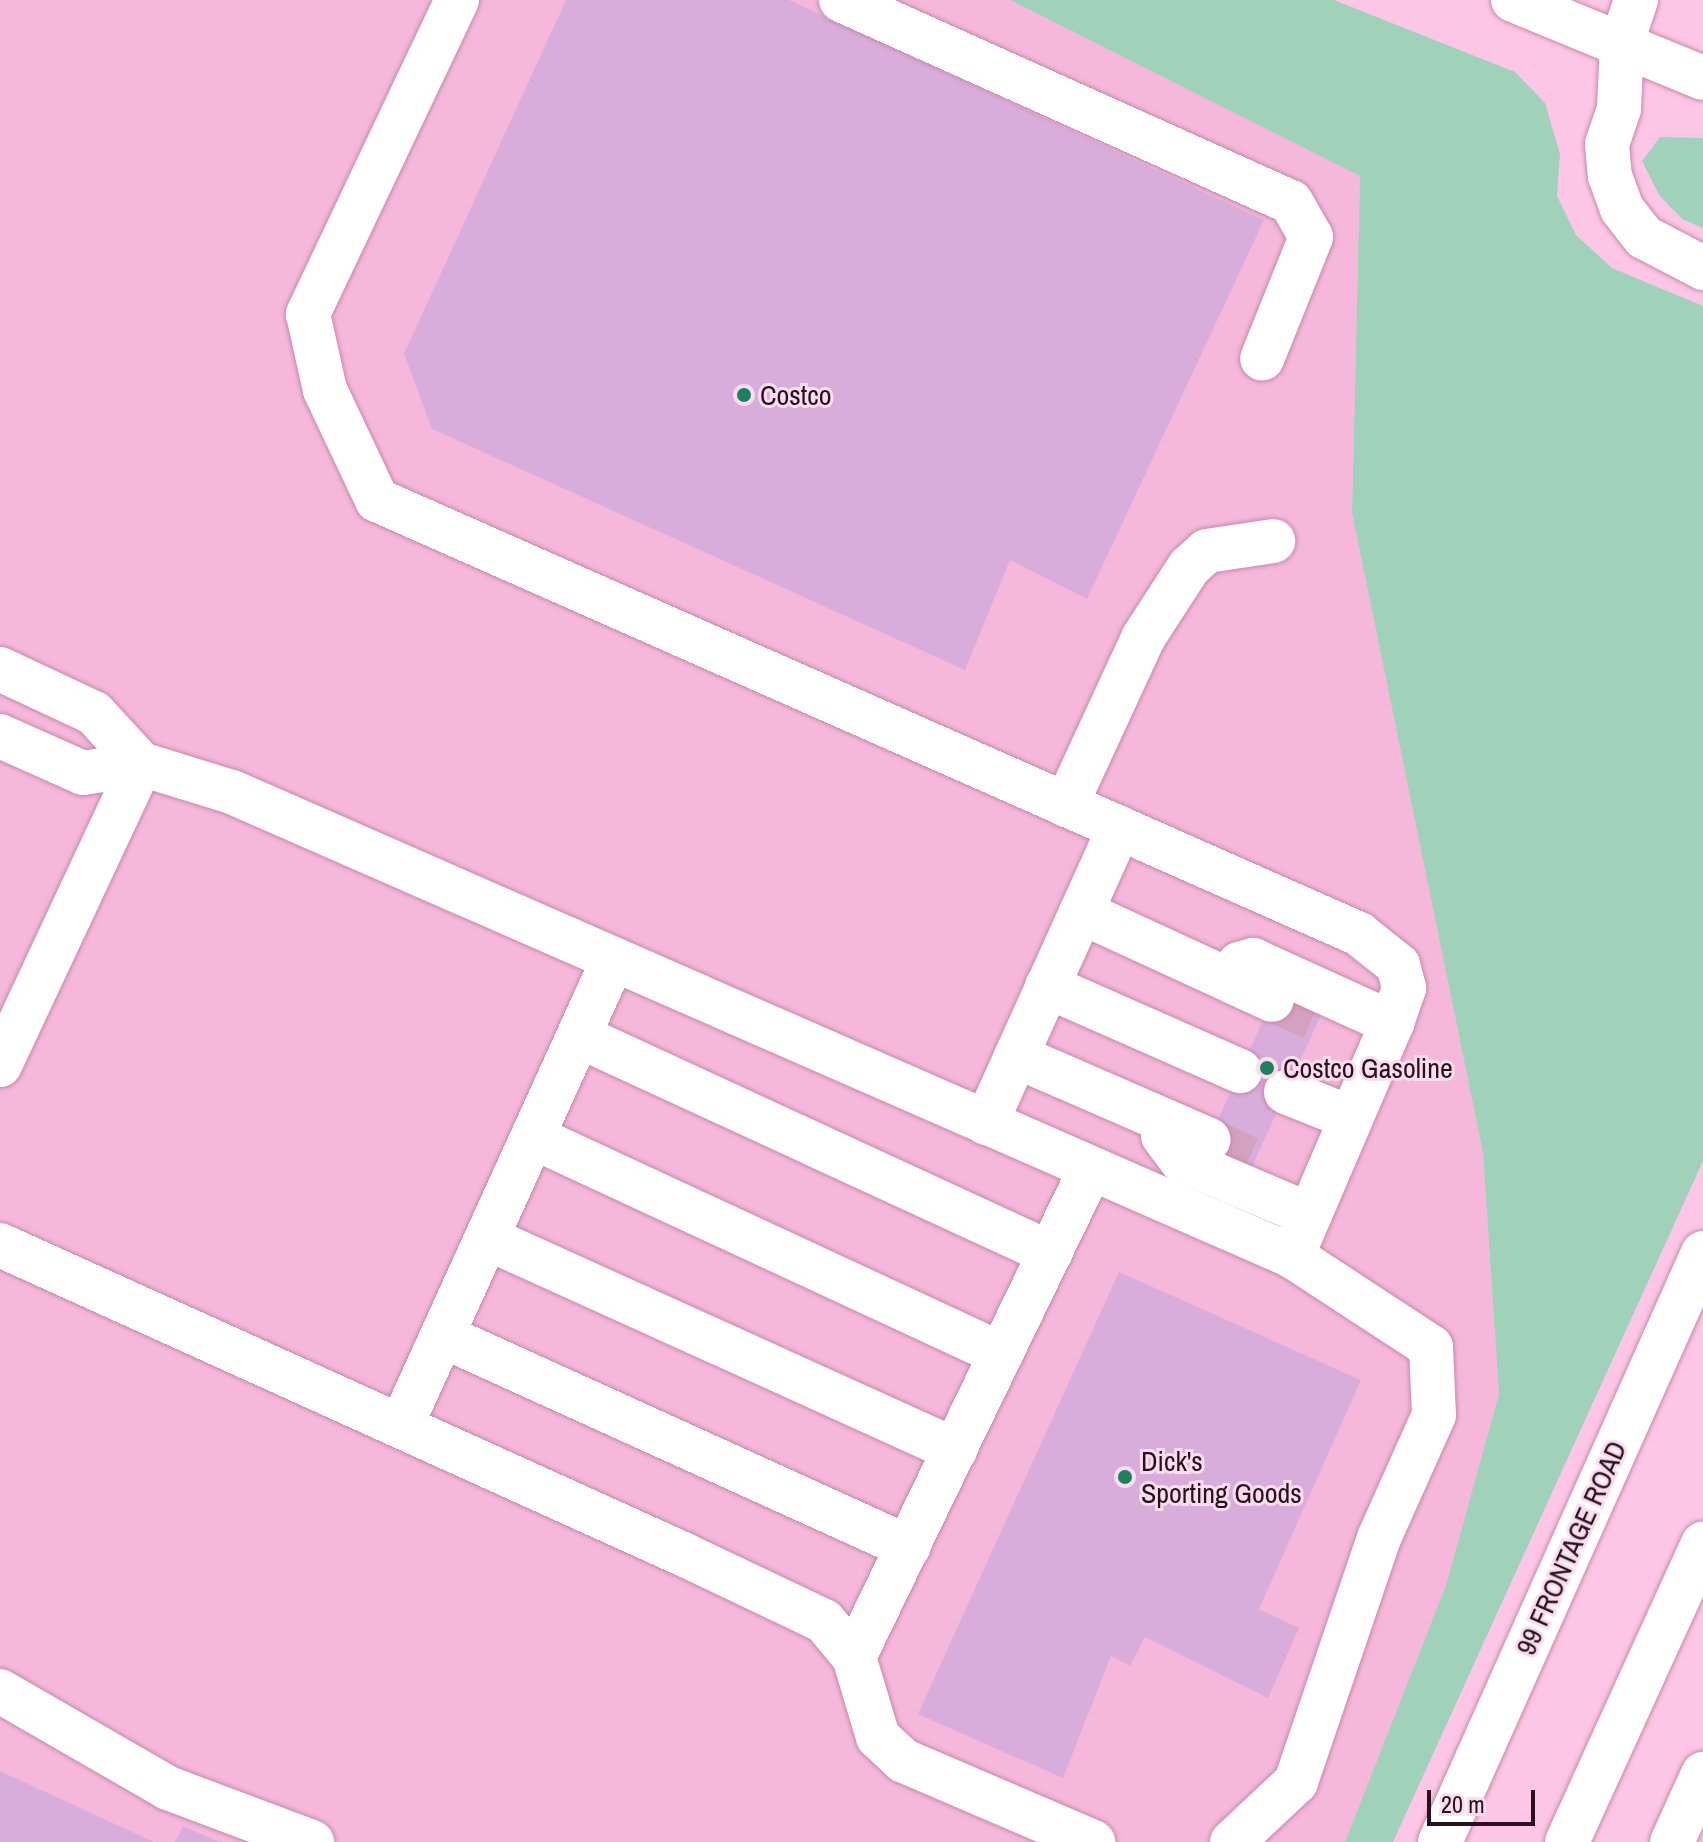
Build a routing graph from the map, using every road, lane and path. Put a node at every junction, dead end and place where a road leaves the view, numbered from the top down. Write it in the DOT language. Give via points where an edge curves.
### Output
graph roads {
  1 [pos="457,0"];
  2 [pos="841,0"];
  3 [pos="1513,0"];
  4 [pos="1636,0"];
  5 [pos="1622,42"];
  6 [pos="1703,78"];
  7 [pos="1703,268"];
  8 [pos="1262,359"];
  9 [pos="1273,541"];
  10 [pos="0,669"];
  11 [pos="0,736"];
  12 [pos="141,764"];
  13 [pos="1066,805"];
  14 [pos="1119,828"];
  15 [pos="1081,912"];
  16 [pos="613,960"];
  17 [pos="1210,971"];
  18 [pos="1047,986"];
  19 [pos="1272,1000"];
  20 [pos="1319,1020"];
  21 [pos="579,1036"];
  22 [pos="1386,1036"];
  23 [pos="1016,1056"];
  24 [pos="0,1065"];
  25 [pos="1240,1071"];
  26 [pos="1286,1092"];
  27 [pos="1144,1112"];
  28 [pos="1351,1118"];
  29 [pos="986,1123"];
  30 [pos="533,1137"];
  31 [pos="1209,1140"];
  32 [pos="1254,1161"];
  33 [pos="1091,1168"];
  34 [pos="1315,1202"];
  35 [pos="487,1238"];
  36 [pos="0,1245"];
  37 [pos="1050,1253"];
  38 [pos="1703,1253"];
  39 [pos="1292,1256"];
  40 [pos="443,1336"];
  41 [pos="1001,1354"];
  42 [pos="401,1426"];
  43 [pos="955,1450"];
  44 [pos="1703,1543"];
  45 [pos="908,1547"];
  46 [pos="854,1657"];
  47 [pos="0,1691"];
  48 [pos="1703,1774"];
  49 [pos="312,1842"];
  50 [pos="1093,1842"];
  51 [pos="1232,1842"];
  52 [pos="1440,1842"];
  53 [pos="1567,1842"];
  54 [pos="1672,1842"];
  1 -- 13 [label="main road" via="308,314 325,390 377,500"];
  2 -- 8 [label="main road" via="1291,202 1311,237"];
  3 -- 5 [label="main road"];
  4 -- 5 [label="main road"];
  5 -- 6 [label="main road"];
  5 -- 7 [label="main road" via="1619,109 1607,144 1610,176 1644,237"];
  9 -- 13 [label="main road" via="1207,551 1189,567 1143,638"];
  10 -- 12 [label="main road" via="94,713"];
  11 -- 12 [label="main road" via="83,773"];
  12 -- 16 [label="main road" via="232,792"];
  12 -- 24 [label="main road"];
  13 -- 14 [label="main road"];
  14 -- 15 [label="main road"];
  14 -- 22 [label="main road" via="1359,934 1398,965 1404,988"];
  15 -- 17 [label="main road"];
  15 -- 18 [label="main road"];
  16 -- 21 [label="main road"];
  16 -- 29 [label="main road"];
  17 -- 19 [label="main road"];
  17 -- 22 [label="main road" via="1253,960"];
  18 -- 23 [label="main road"];
  18 -- 25 [label="main road"];
  20 -- 22 [label="main road"];
  21 -- 30 [label="main road"];
  21 -- 37 [label="main road"];
  22 -- 28 [label="main road"];
  23 -- 27 [label="main road"];
  23 -- 29 [label="main road"];
  26 -- 28 [label="main road"];
  27 -- 31 [label="main road"];
  27 -- 34 [label="main road" via="1181,1160"];
  28 -- 34 [label="main road"];
  29 -- 33 [label="main road"];
  30 -- 35 [label="main road"];
  30 -- 41 [label="main road"];
  32 -- 34 [label="main road"];
  33 -- 37 [label="main road"];
  33 -- 39 [label="main road"];
  34 -- 39 [label="main road"];
  35 -- 40 [label="main road"];
  35 -- 43 [label="main road"];
  36 -- 42 [label="main road"];
  37 -- 41 [label="main road"];
  38 -- 52 [label="main road, 99 FRONTAGE ROAD"];
  39 -- 51 [label="main road" via="1431,1347 1434,1415 1379,1538 1296,1782"];
  40 -- 42 [label="main road"];
  40 -- 45 [label="main road"];
  41 -- 43 [label="main road"];
  42 -- 46 [label="main road" via="824,1621"];
  43 -- 45 [label="main road"];
  44 -- 53 [label="main road"];
  45 -- 46 [label="main road"];
  46 -- 50 [label="main road" via="878,1737 904,1761"];
  47 -- 49 [label="main road" via="168,1788"];
  48 -- 54 [label="main road"];
}
